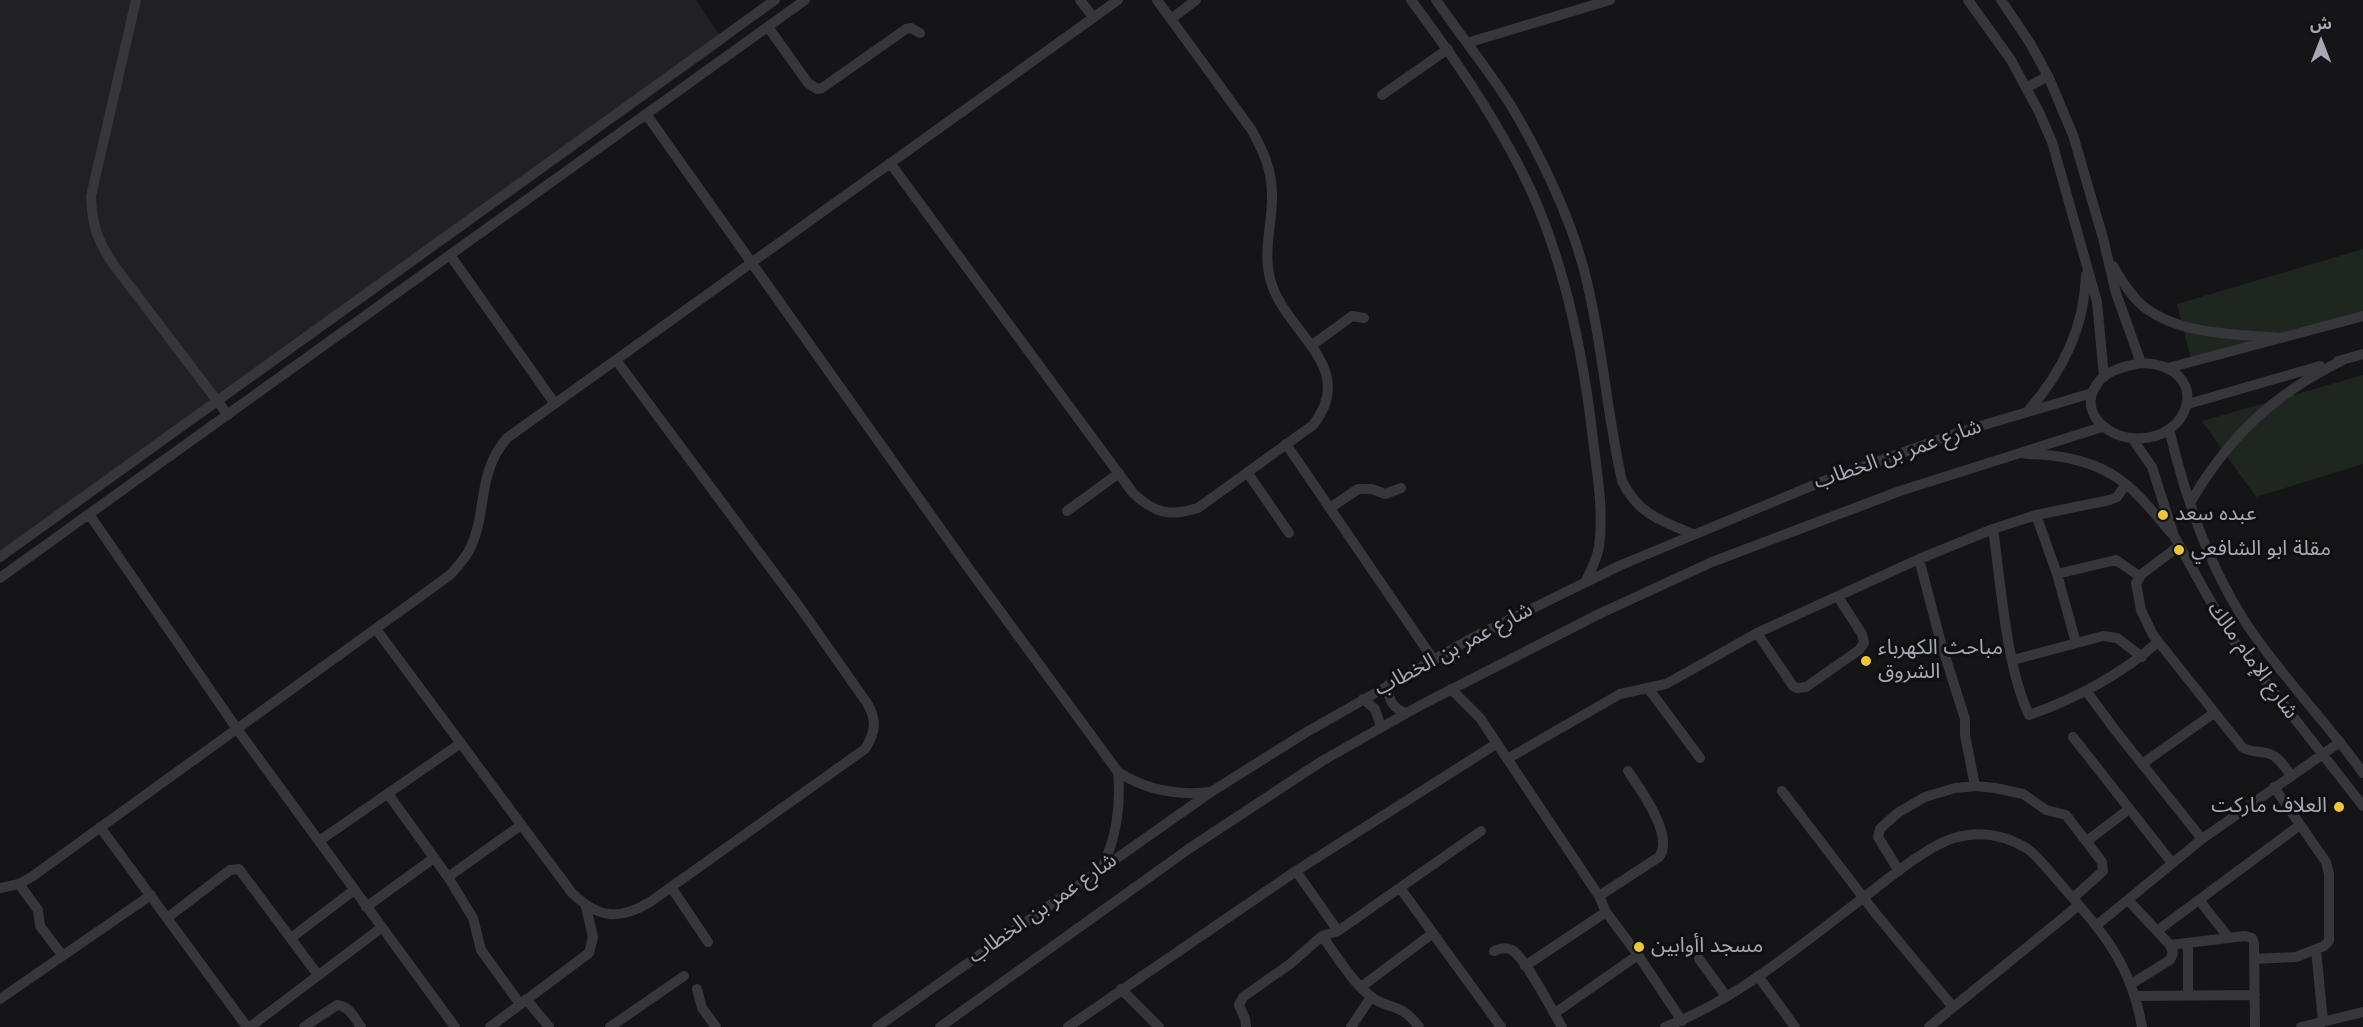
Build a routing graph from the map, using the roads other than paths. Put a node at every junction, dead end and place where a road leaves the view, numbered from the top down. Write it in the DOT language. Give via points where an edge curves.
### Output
graph roads {
  1 [pos="136,0"];
  2 [pos="775,0"];
  3 [pos="805,0"];
  4 [pos="1080,0"];
  5 [pos="1118,0"];
  6 [pos="1157,0"];
  7 [pos="1196,0"];
  8 [pos="1411,0"];
  9 [pos="1436,0"];
  10 [pos="1610,0"];
  11 [pos="1969,0"];
  12 [pos="2001,0"];
  13 [pos="1093,18"];
  14 [pos="1171,19"];
  15 [pos="768,27"];
  16 [pos="920,33"];
  17 [pos="1467,43"];
  18 [pos="1448,49"];
  19 [pos="2048,76"];
  20 [pos="2026,87"];
  21 [pos="1382,95"];
  22 [pos="646,114"];
  23 [pos="890,163"];
  24 [pos="1547,176"];
  25 [pos="1528,185"];
  26 [pos="2103,238"];
  27 [pos="450,255"];
  28 [pos="751,263"];
  29 [pos="2086,265"];
  30 [pos="2363,316"];
  31 [pos="1364,318"];
  32 [pos="2282,338"];
  33 [pos="1311,346"];
  34 [pos="2363,354"];
  35 [pos="616,360"];
  36 [pos="2343,360"];
  37 [pos="2141,363"];
  38 [pos="2168,368"];
  39 [pos="2104,377"];
  40 [pos="2092,393"];
  41 [pos="217,400"];
  42 [pos="555,404"];
  43 [pos="2188,404"];
  44 [pos="2028,411"];
  45 [pos="228,415"];
  46 [pos="2102,427"];
  47 [pos="2169,429"];
  48 [pos="2132,438"];
  49 [pos="1286,444"];
  50 [pos="2017,454"];
  51 [pos="1247,472"];
  52 [pos="1119,474"];
  53 [pos="2127,484"];
  54 [pos="1401,488"];
  55 [pos="2190,503"];
  56 [pos="1330,508"];
  57 [pos="1067,511"];
  58 [pos="89,514"];
  59 [pos="2036,515"];
  60 [pos="1993,529"];
  61 [pos="1289,533"];
  62 [pos="1693,534"];
  63 [pos="2177,541"];
  64 [pos="0,557"];
  65 [pos="1919,559"];
  66 [pos="2057,574"];
  67 [pos="2139,576"];
  68 [pos="0,578"];
  69 [pos="1586,581"];
  70 [pos="1838,597"];
  71 [pos="376,629"];
  72 [pos="1756,633"];
  73 [pos="2158,642"];
  74 [pos="2076,643"];
  75 [pos="2142,657"];
  76 [pos="1433,659"];
  77 [pos="2013,660"];
  78 [pos="1388,685"];
  79 [pos="1648,688"];
  80 [pos="1451,690"];
  81 [pos="2087,692"];
  82 [pos="1363,699"];
  83 [pos="1407,713"];
  84 [pos="2214,713"];
  85 [pos="1381,727"];
  86 [pos="237,729"];
  87 [pos="2073,737"];
  88 [pos="2340,742"];
  89 [pos="460,743"];
  90 [pos="1496,744"];
  91 [pos="2323,754"];
  92 [pos="1700,758"];
  93 [pos="1507,759"];
  94 [pos="2142,764"];
  95 [pos="1628,771"];
  96 [pos="1118,772"];
  97 [pos="2363,773"];
  98 [pos="2291,775"];
  99 [pos="1975,786"];
  100 [pos="2274,787"];
  101 [pos="1782,791"];
  102 [pos="1210,792"];
  103 [pos="388,794"];
  104 [pos="2363,807"];
  105 [pos="2129,809"];
  106 [pos="521,825"];
  107 [pos="2300,825"];
  108 [pos="100,827"];
  109 [pos="1481,831"];
  110 [pos="2202,839"];
  111 [pos="319,841"];
  112 [pos="2087,841"];
  113 [pos="434,858"];
  114 [pos="2172,863"];
  115 [pos="1102,868"];
  116 [pos="1296,871"];
  117 [pos="1899,871"];
  118 [pos="448,877"];
  119 [pos="19,884"];
  120 [pos="671,887"];
  121 [pos="0,888"];
  122 [pos="1400,888"];
  123 [pos="354,890"];
  124 [pos="151,895"];
  125 [pos="1599,896"];
  126 [pos="1864,897"];
  127 [pos="2127,900"];
  128 [pos="2199,900"];
  129 [pos="2076,901"];
  130 [pos="366,907"];
  131 [pos="586,907"];
  132 [pos="1606,912"];
  133 [pos="167,918"];
  134 [pos="2097,925"];
  135 [pos="381,928"];
  136 [pos="1338,931"];
  137 [pos="2157,931"];
  138 [pos="1433,933"];
  139 [pos="1322,936"];
  140 [pos="291,938"];
  141 [pos="2229,938"];
  142 [pos="708,942"];
  143 [pos="2188,943"];
  144 [pos="2170,945"];
  145 [pos="2316,949"];
  146 [pos="1494,951"];
  147 [pos="62,955"];
  148 [pos="1638,955"];
  149 [pos="1699,959"];
  150 [pos="2254,959"];
  151 [pos="1525,966"];
  152 [pos="318,975"];
  153 [pos="684,976"];
  154 [pos="1758,976"];
  155 [pos="2131,984"];
  156 [pos="1361,987"];
  157 [pos="697,989"];
  158 [pos="1121,989"];
  159 [pos="2255,994"];
  160 [pos="1726,996"];
  161 [pos="2135,996"];
  162 [pos="2188,996"];
  163 [pos="1371,997"];
  164 [pos="0,999"];
  165 [pos="523,1002"];
  166 [pos="1953,1007"];
  167 [pos="2363,1012"];
  168 [pos="1555,1013"];
  169 [pos="1682,1021"];
  170 [pos="2323,1022"];
  171 [pos="2345,1022"];
  172 [pos="880,1026"];
  173 [pos="249,1027"];
  174 [pos="304,1027"];
  175 [pos="361,1027"];
  176 [pos="455,1027"];
  177 [pos="490,1027"];
  178 [pos="549,1027"];
  179 [pos="610,1027"];
  180 [pos="716,1027"];
  181 [pos="940,1027"];
  182 [pos="1068,1027"];
  183 [pos="1159,1027"];
  184 [pos="1246,1027"];
  185 [pos="1351,1027"];
  186 [pos="1419,1027"];
  187 [pos="1502,1027"];
  188 [pos="1562,1027"];
  189 [pos="1665,1027"];
  190 [pos="1795,1027"];
  191 [pos="1929,1027"];
  192 [pos="2142,1027"];
  193 [pos="2255,1027"];
  194 [pos="2301,1027"];
  1 -- 41 [label="street" via="91,196 92,220 100,244 113,264"];
  2 -- 41 [label="street"];
  3 -- 15 [label="street"];
  4 -- 13 [label="street"];
  5 -- 13 [label="street"];
  6 -- 14 [label="street"];
  7 -- 14 [label="street"];
  8 -- 18 [label="street"];
  9 -- 17 [label="street"];
  10 -- 17 [label="street"];
  11 -- 20 [label="street"];
  12 -- 19 [label="street"];
  13 -- 23 [label="street"];
  14 -- 33 [label="street" via="1261,146 1273,196 1267,247 1269,274 1279,299"];
  15 -- 16 [label="street" via="808,83 817,88 906,28"];
  15 -- 22 [label="street"];
  17 -- 24 [label="street" via="1510,104"];
  18 -- 21 [label="street"];
  18 -- 25 [label="street"];
  19 -- 20 [label="street"];
  19 -- 26 [label="street" via="2073,135"];
  20 -- 29 [label="street" via="2053,144"];
  22 -- 27 [label="street"];
  22 -- 28 [label="street"];
  23 -- 28 [label="street"];
  23 -- 52 [label="street"];
  24 -- 25 [label="street"];
  24 -- 62 [label="street" via="1582,265 1604,364 1622,481 1640,508"];
  25 -- 69 [label="street" via="1557,260 1587,387 1600,532 1599,549"];
  26 -- 32 [label="street" via="2112,264 2144,307 2168,320 2196,328"];
  26 -- 37 [label="street" via="2116,293"];
  27 -- 42 [label="street"];
  27 -- 45 [label="street"];
  28 -- 35 [label="street"];
  28 -- 96 [label="street"];
  29 -- 39 [label="street" via="2097,302"];
  29 -- 44 [label="street" via="2084,301 2072,344 2046,391"];
  30 -- 32 [label="street"];
  31 -- 33 [label="street" via="1352,316"];
  32 -- 38 [label="street"];
  33 -- 49 [label="street" via="1326,369 1328,399 1313,425"];
  34 -- 36 [label="street"];
  35 -- 42 [label="street"];
  35 -- 120 [label="street" via="801,609 867,703 875,726 865,749"];
  36 -- 43 [label="street"];
  36 -- 55 [label="street" via="2290,390 2243,429"];
  37 -- 38 [label="street"];
  37 -- 39 [label="street"];
  38 -- 43 [label="street" via="2186,383"];
  39 -- 40 [label="street"];
  40 -- 44 [label="street, شارع عمر بن الخطاب"];
  40 -- 46 [label="street" via="2091,408"];
  41 -- 45 [label="street"];
  41 -- 64 [label="street"];
  42 -- 71 [label="street" via="507,438 497,450 486,477 475,534 461,563"];
  43 -- 47 [label="street" via="2182,417"];
  44 -- 62 [label="street, شارع عمر بن الخطاب" via="1881,459"];
  45 -- 58 [label="street"];
  46 -- 48 [label="street"];
  46 -- 50 [label="street, شارع عمر بن الخطاب"];
  47 -- 48 [label="street" via="2151,437"];
  47 -- 55 [label="street, شارع الإمام مالك"];
  48 -- 63 [label="street, شارع الإمام مالك" via="2152,467"];
  49 -- 51 [label="street"];
  49 -- 56 [label="street"];
  50 -- 53 [label="street" via="2045,454 2079,461"];
  50 -- 80 [label="street, شارع عمر بن الخطاب" via="1850,508 1712,562 1599,614"];
  51 -- 52 [label="street" via="1197,508 1180,513 1162,512 1146,505"];
  51 -- 61 [label="street"];
  52 -- 57 [label="street"];
  53 -- 59 [label="street" via="2110,500"];
  53 -- 63 [label="street"];
  54 -- 56 [label="street" via="1385,494 1358,489"];
  55 -- 88 [label="street, شارع الإمام مالك" via="2212,560 2251,631"];
  56 -- 76 [label="street"];
  58 -- 68 [label="street"];
  58 -- 86 [label="street"];
  59 -- 60 [label="street"];
  59 -- 66 [label="street"];
  60 -- 65 [label="street"];
  60 -- 77 [label="street"];
  62 -- 69 [label="street, شارع عمر بن الخطاب"];
  63 -- 67 [label="street"];
  63 -- 91 [label="street, شارع الإمام مالك" via="2230,636"];
  65 -- 70 [label="street"];
  65 -- 99 [label="street" via="1965,719"];
  66 -- 67 [label="street" via="2116,560"];
  66 -- 74 [label="street"];
  67 -- 73 [label="street" via="2138,601"];
  69 -- 76 [label="street, شارع عمر بن الخطاب"];
  70 -- 72 [label="street"];
  70 -- 72 [label="street" via="1864,643 1806,687 1793,686"];
  71 -- 86 [label="street"];
  71 -- 89 [label="street"];
  72 -- 79 [label="street" via="1666,684"];
  73 -- 75 [label="street"];
  73 -- 84 [label="street"];
  74 -- 75 [label="street" via="2110,636"];
  74 -- 77 [label="street"];
  75 -- 81 [label="street"];
  76 -- 78 [label="street, شارع عمر بن الخطاب"];
  77 -- 81 [label="street" via="2029,715"];
  78 -- 82 [label="street, شارع عمر بن الخطاب"];
  78 -- 83 [label="street" via="1392,705"];
  79 -- 92 [label="street"];
  79 -- 93 [label="street" via="1620,694"];
  80 -- 83 [label="street, شارع عمر بن الخطاب"];
  80 -- 90 [label="street" via="1480,718"];
  81 -- 94 [label="street"];
  82 -- 85 [label="street" via="1375,709"];
  82 -- 102 [label="street, شارع عمر بن الخطاب"];
  83 -- 85 [label="street, شارع عمر بن الخطاب"];
  84 -- 94 [label="street"];
  84 -- 98 [label="street" via="2242,747 2274,756"];
  85 -- 181 [label="street, شارع عمر بن الخطاب" via="1190,848"];
  86 -- 108 [label="street"];
  86 -- 111 [label="street"];
  87 -- 105 [label="street"];
  88 -- 91 [label="street"];
  88 -- 97 [label="street, شارع الإمام مالك"];
  89 -- 103 [label="street"];
  89 -- 106 [label="street"];
  90 -- 93 [label="street"];
  90 -- 116 [label="street"];
  91 -- 98 [label="street"];
  91 -- 104 [label="street, شارع الإمام مالك"];
  93 -- 125 [label="street"];
  94 -- 110 [label="street"];
  95 -- 125 [label="street" via="1656,814 1663,850 1659,857"];
  96 -- 102 [label="street" via="1162,791"];
  96 -- 115 [label="street" via="1118,816 1112,846"];
  98 -- 100 [label="street"];
  99 -- 112 [label="street" via="2023,794 2046,810 2066,815"];
  99 -- 117 [label="street" via="1925,797 1880,829 1881,844"];
  100 -- 107 [label="street"];
  100 -- 110 [label="street"];
  101 -- 126 [label="street"];
  102 -- 115 [label="street, شارع عمر بن الخطاب"];
  103 -- 111 [label="street"];
  103 -- 113 [label="street"];
  105 -- 112 [label="street"];
  105 -- 114 [label="street"];
  106 -- 118 [label="street"];
  106 -- 131 [label="street"];
  107 -- 128 [label="street"];
  107 -- 145 [label="street" via="2324,857 2329,874 2331,937"];
  108 -- 119 [label="street"];
  108 -- 124 [label="street"];
  109 -- 122 [label="street"];
  110 -- 114 [label="street"];
  111 -- 123 [label="street"];
  112 -- 129 [label="street" via="2104,868"];
  113 -- 118 [label="street"];
  113 -- 130 [label="street"];
  114 -- 127 [label="street"];
  115 -- 172 [label="street, شارع عمر بن الخطاب"];
  116 -- 136 [label="street"];
  116 -- 158 [label="street"];
  117 -- 126 [label="street"];
  117 -- 129 [label="street" via="1952,838 1968,834 2000,836 2028,849"];
  118 -- 165 [label="street" via="473,918 481,950"];
  119 -- 121 [label="street"];
  119 -- 147 [label="street" via="38,910 40,926"];
  120 -- 131 [label="street" via="636,911 619,915"];
  120 -- 142 [label="street"];
  122 -- 136 [label="street"];
  122 -- 138 [label="street"];
  123 -- 130 [label="street"];
  123 -- 140 [label="street"];
  124 -- 133 [label="street"];
  124 -- 147 [label="street"];
  125 -- 132 [label="street"];
  126 -- 154 [label="street"];
  126 -- 166 [label="street"];
  127 -- 134 [label="street"];
  127 -- 137 [label="street"];
  128 -- 137 [label="street"];
  128 -- 141 [label="street"];
  129 -- 134 [label="street"];
  129 -- 166 [label="street"];
  130 -- 135 [label="street"];
  131 -- 165 [label="street" via="593,937 589,953"];
  132 -- 148 [label="street"];
  132 -- 151 [label="street"];
  133 -- 140 [label="street" via="230,870 239,869"];
  133 -- 173 [label="street"];
  134 -- 155 [label="street"];
  135 -- 152 [label="street"];
  135 -- 176 [label="street"];
  136 -- 139 [label="street"];
  137 -- 144 [label="street"];
  138 -- 156 [label="street"];
  138 -- 187 [label="street"];
  139 -- 156 [label="street"];
  139 -- 184 [label="street" via="1243,997 1239,1005"];
  140 -- 152 [label="street"];
  141 -- 143 [label="street"];
  141 -- 150 [label="street" via="2252,938"];
  143 -- 144 [label="street"];
  143 -- 162 [label="street"];
  144 -- 155 [label="street" via="2170,960"];
  145 -- 150 [label="street" via="2290,958"];
  145 -- 170 [label="street"];
  146 -- 151 [label="street" via="1511,949"];
  147 -- 164 [label="street"];
  148 -- 168 [label="street"];
  148 -- 169 [label="street"];
  149 -- 160 [label="street"];
  150 -- 159 [label="street"];
  151 -- 168 [label="street"];
  152 -- 173 [label="street"];
  153 -- 179 [label="street"];
  154 -- 160 [label="street"];
  154 -- 190 [label="street"];
  155 -- 161 [label="street"];
  156 -- 163 [label="street"];
  157 -- 180 [label="street" via="702,1008"];
  158 -- 182 [label="street"];
  158 -- 183 [label="street"];
  159 -- 162 [label="street"];
  159 -- 193 [label="street"];
  160 -- 169 [label="street"];
  161 -- 162 [label="street"];
  161 -- 192 [label="street"];
  163 -- 185 [label="street"];
  163 -- 186 [label="street" via="1406,1012"];
  165 -- 177 [label="street"];
  165 -- 178 [label="street"];
  166 -- 191 [label="street"];
  167 -- 171 [label="street"];
  168 -- 188 [label="street"];
  169 -- 189 [label="street"];
  170 -- 171 [label="street"];
  170 -- 194 [label="street"];
  174 -- 175 [label="street" via="336,1005 349,1010"];
}
